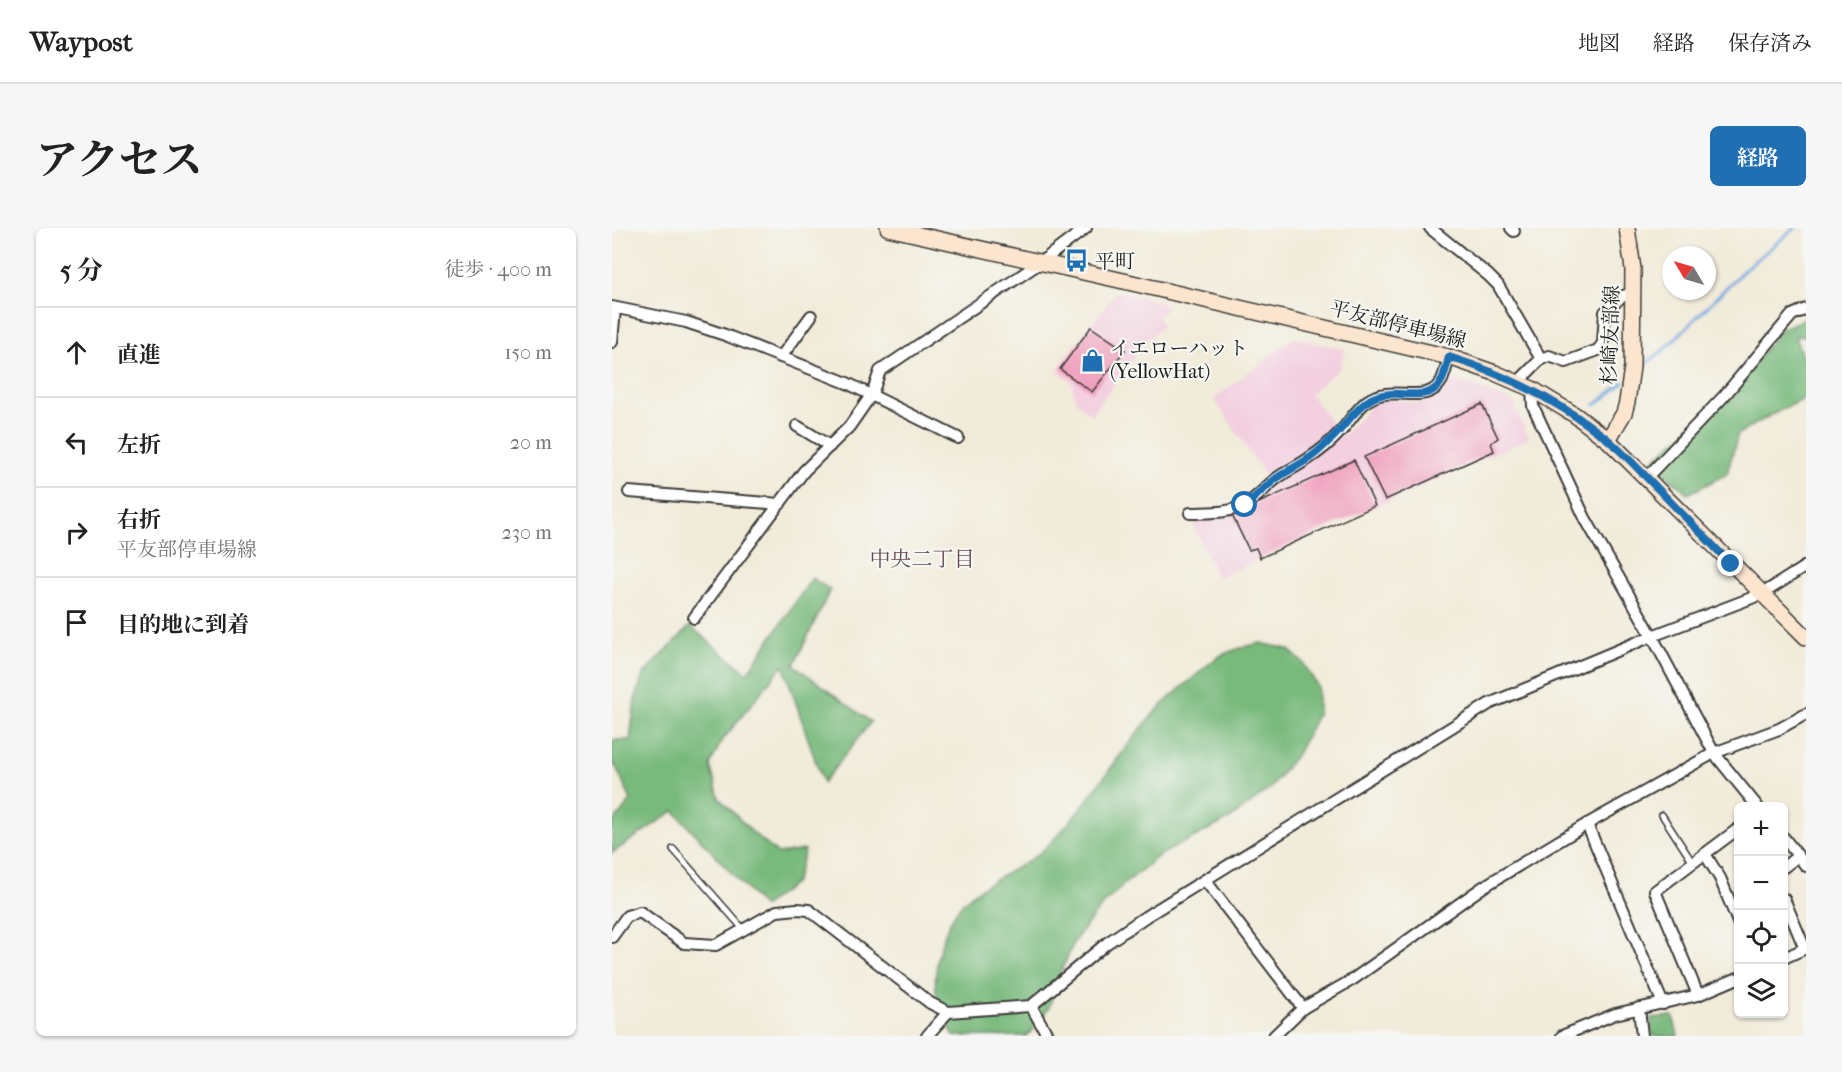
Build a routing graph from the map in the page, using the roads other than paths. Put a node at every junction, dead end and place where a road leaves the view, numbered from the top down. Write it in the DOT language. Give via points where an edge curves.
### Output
graph roads {
  1 [pos="888,228"];
  2 [pos="1086,228"];
  3 [pos="1627,228"];
  4 [pos="1435,230"];
  5 [pos="1041,262"];
  6 [pos="1634,292"];
  7 [pos="614,308"];
  8 [pos="1806,309"];
  9 [pos="811,316"];
  10 [pos="612,342"];
  11 [pos="781,357"];
  12 [pos="1449,357"];
  13 [pos="1541,359"];
  14 [pos="1525,386"];
  15 [pos="872,394"];
  16 [pos="797,426"];
  17 [pos="958,438"];
  18 [pos="1608,440"];
  19 [pos="830,446"];
  20 [pos="1647,477"];
  21 [pos="629,492"];
  22 [pos="780,504"];
  23 [pos="1190,513"];
  24 [pos="1806,566"];
  25 [pos="1762,594"];
  26 [pos="694,618"];
  27 [pos="1652,636"];
  28 [pos="1806,637"];
  29 [pos="1806,714"];
  30 [pos="1714,753"];
  31 [pos="1754,802"];
  32 [pos="1662,815"];
  33 [pos="1587,824"];
  34 [pos="1734,832"];
  35 [pos="1788,843"];
  36 [pos="673,849"];
  37 [pos="1705,854"];
  38 [pos="1798,856"];
  39 [pos="1693,863"];
  40 [pos="1788,864"];
  41 [pos="1806,866"];
  42 [pos="1205,880"];
  43 [pos="1734,900"];
  44 [pos="1788,908"];
  45 [pos="744,930"];
  46 [pos="612,937"];
  47 [pos="1806,949"];
  48 [pos="1788,956"];
  49 [pos="1734,980"];
  50 [pos="1698,995"];
  51 [pos="1663,1004"];
  52 [pos="1030,1006"];
  53 [pos="1303,1008"];
  54 [pos="1639,1008"];
  55 [pos="948,1012"];
  56 [pos="927,1036"];
  57 [pos="1048,1036"];
  58 [pos="1274,1036"];
  59 [pos="1562,1036"];
  60 [pos="1642,1036"];
  1 -- 5 [label="main road, 平友部停車場線"];
  2 -- 5 [label="street"];
  3 -- 6 [label="main road, 杉崎友部線"];
  4 -- 13 [label="street" via="1498,285"];
  5 -- 12 [label="main road, 平友部停車場線"];
  5 -- 15 [label="street" via="880,371"];
  6 -- 13 [label="street" via="1621,297 1605,312 1603,343 1598,350 1566,362 1549,356"];
  6 -- 18 [label="main road, 杉崎友部線" via="1627,402"];
  7 -- 10 [label="street"];
  7 -- 11 [label="street" via="686,322"];
  8 -- 20 [label="street" via="1792,315 1724,396"];
  9 -- 11 [label="street"];
  11 -- 15 [label="street"];
  12 -- 14 [label="main road, 平友部停車場線"];
  12 -- 23 [label="street" via="1443,379 1435,390 1428,394 1382,393 1369,400 1311,458 1277,478 1245,505 1229,511"];
  13 -- 14 [label="street"];
  14 -- 18 [label="main road, 平友部停車場線"];
  14 -- 27 [label="street" via="1585,518"];
  15 -- 17 [label="street"];
  15 -- 19 [label="street"];
  16 -- 19 [label="street"];
  18 -- 20 [label="main road, 平友部停車場線"];
  19 -- 22 [label="street" via="804,471"];
  20 -- 25 [label="main road, 平友部停車場線"];
  21 -- 22 [label="street"];
  22 -- 26 [label="street"];
  24 -- 25 [label="street"];
  25 -- 27 [label="street"];
  25 -- 28 [label="main road, 平友部停車場線"];
  27 -- 30 [label="street"];
  27 -- 42 [label="street" via="1489,704"];
  29 -- 30 [label="street" via="1779,729"];
  30 -- 31 [label="street"];
  30 -- 33 [label="street"];
  32 -- 39 [label="lane"];
  33 -- 51 [label="street"];
  33 -- 53 [label="street" via="1483,887 1352,980"];
  34 -- 37 [label="street"];
  35 -- 38 [label="street"];
  36 -- 45 [label="lane"];
  37 -- 39 [label="street"];
  37 -- 43 [label="street"];
  38 -- 40 [label="street"];
  38 -- 41 [label="street"];
  39 -- 50 [label="street" via="1655,891"];
  42 -- 52 [label="street" via="1107,942"];
  42 -- 53 [label="street"];
  44 -- 47 [label="street"];
  45 -- 46 [label="street" via="716,945 684,943 640,912 627,916"];
  45 -- 55 [label="street" via="777,911 809,910 930,1003"];
  47 -- 48 [label="street"];
  49 -- 50 [label="street"];
  50 -- 51 [label="street"];
  51 -- 54 [label="street"];
  52 -- 55 [label="street"];
  52 -- 57 [label="street"];
  53 -- 58 [label="street"];
  54 -- 59 [label="street"];
  54 -- 60 [label="street"];
  55 -- 56 [label="street"];
}
